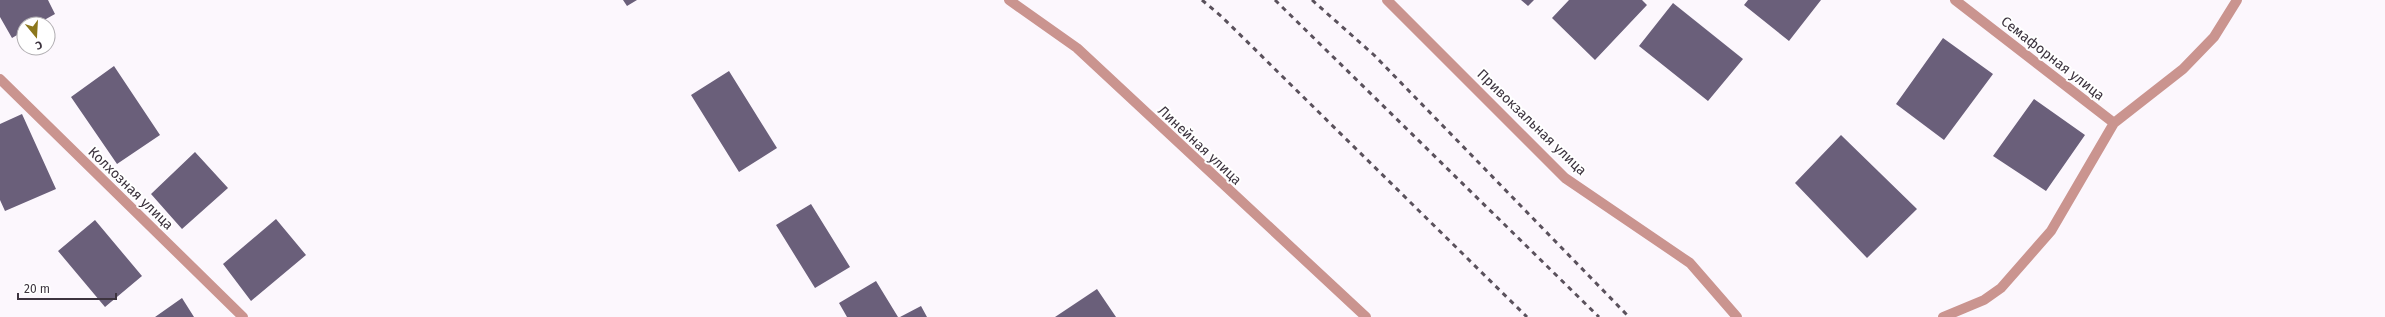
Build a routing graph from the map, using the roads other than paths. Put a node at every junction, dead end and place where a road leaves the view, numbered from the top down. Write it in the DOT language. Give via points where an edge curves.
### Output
graph roads {
  1 [pos="1009,0"];
  2 [pos="1387,0"];
  3 [pos="1955,0"];
  4 [pos="2237,0"];
  5 [pos="0,79"];
  6 [pos="2114,123"];
  7 [pos="243,317"];
  8 [pos="1366,317"];
  9 [pos="1737,317"];
  10 [pos="1943,317"];
  1 -- 8 [label="street, Линейная улица" via="1077,48"];
  2 -- 9 [label="street, Привокзальная улица" via="1565,178 1690,263"];
  3 -- 6 [label="street, Семафорная улица"];
  4 -- 6 [label="street" via="2214,37 2183,69"];
  5 -- 7 [label="street, Колхозная улица"];
  6 -- 10 [label="street" via="2051,230 2026,260 2001,288 1984,300"];
}
